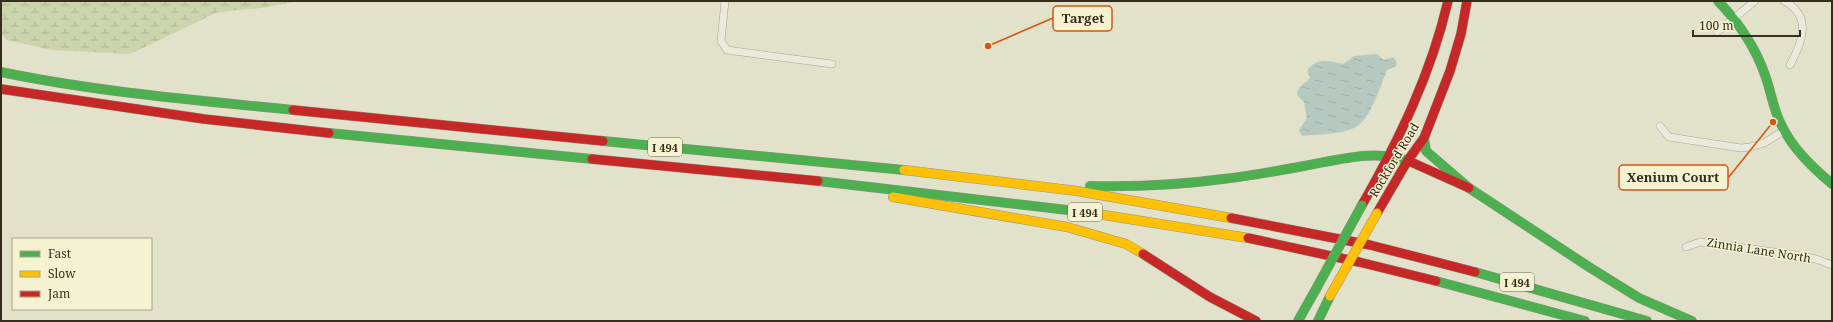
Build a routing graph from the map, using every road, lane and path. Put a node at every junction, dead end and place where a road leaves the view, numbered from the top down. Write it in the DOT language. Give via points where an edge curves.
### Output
graph roads {
  1 [pos="725,1"];
  2 [pos="1448,1"];
  3 [pos="1467,1"];
  4 [pos="1474,1"];
  5 [pos="1718,1"];
  6 [pos="1755,1"];
  7 [pos="1784,1"];
  8 [pos="1734,17"];
  9 [pos="1717,32"];
  10 [pos="832,64"];
  11 [pos="1790,65"];
  12 [pos="1450,71"];
  13 [pos="1,72"];
  14 [pos="1,89"];
  15 [pos="1660,126"];
  16 [pos="1784,131"];
  17 [pos="1424,138"];
  18 [pos="1390,156"];
  19 [pos="1408,160"];
  20 [pos="1002,181"];
  21 [pos="850,184"];
  22 [pos="1832,184"];
  23 [pos="1469,188"];
  24 [pos="1686,247"];
  25 [pos="1832,265"];
  26 [pos="1210,298"];
  27 [pos="1238,321"];
  28 [pos="1256,321"];
  29 [pos="1298,321"];
  30 [pos="1318,321"];
  31 [pos="1585,321"];
  32 [pos="1647,321"];
  33 [pos="1692,321"];
  1 -- 10 [label="street" via="720,41 727,50"];
  2 -- 18 [label="main road, Rockford Road" via="1424,80 1412,112"];
  3 -- 12 [label="main road, Rockford Road"];
  4 -- 12 [label="main road" via="1459,62"];
  5 -- 8 [label="main road"];
  6 -- 8 [label="street"];
  7 -- 11 [label="street" via="1794,8 1803,27 1803,37"];
  8 -- 9 [label="street"];
  8 -- 16 [label="main road" via="1755,48"];
  12 -- 17 [label="main road, Rockford Road"];
  13 -- 20 [label="main road, I 494" via="40,80 158,96 267,108"];
  14 -- 21 [label="main road, I 494" via="93,104 268,126"];
  15 -- 16 [label="street" via="1669,137 1741,148 1757,146"];
  16 -- 22 [label="main road" via="1804,158"];
  17 -- 19 [label="main road, Rockford Road"];
  17 -- 23 [label="main road" via="1426,151"];
  18 -- 19 [label="main road"];
  18 -- 20 [label="main road" via="1355,157 1155,187"];
  18 -- 29 [label="main road, Rockford Road, bridge"];
  19 -- 23 [label="main road"];
  19 -- 30 [label="main road, Rockford Road, bridge"];
  20 -- 32 [label="main road, I 494" via="1173,207 1370,245 1527,285"];
  21 -- 26 [label="main road" via="866,192 1036,221 1105,237 1142,252"];
  21 -- 31 [label="main road, I 494" via="1134,219 1265,242 1478,290"];
  23 -- 33 [label="main road" via="1630,292"];
  24 -- 25 [label="street, Zinnia Lane North" via="1700,242 1790,254"];
  26 -- 27 [label="main road"];
  26 -- 28 [label="main road"];
}
